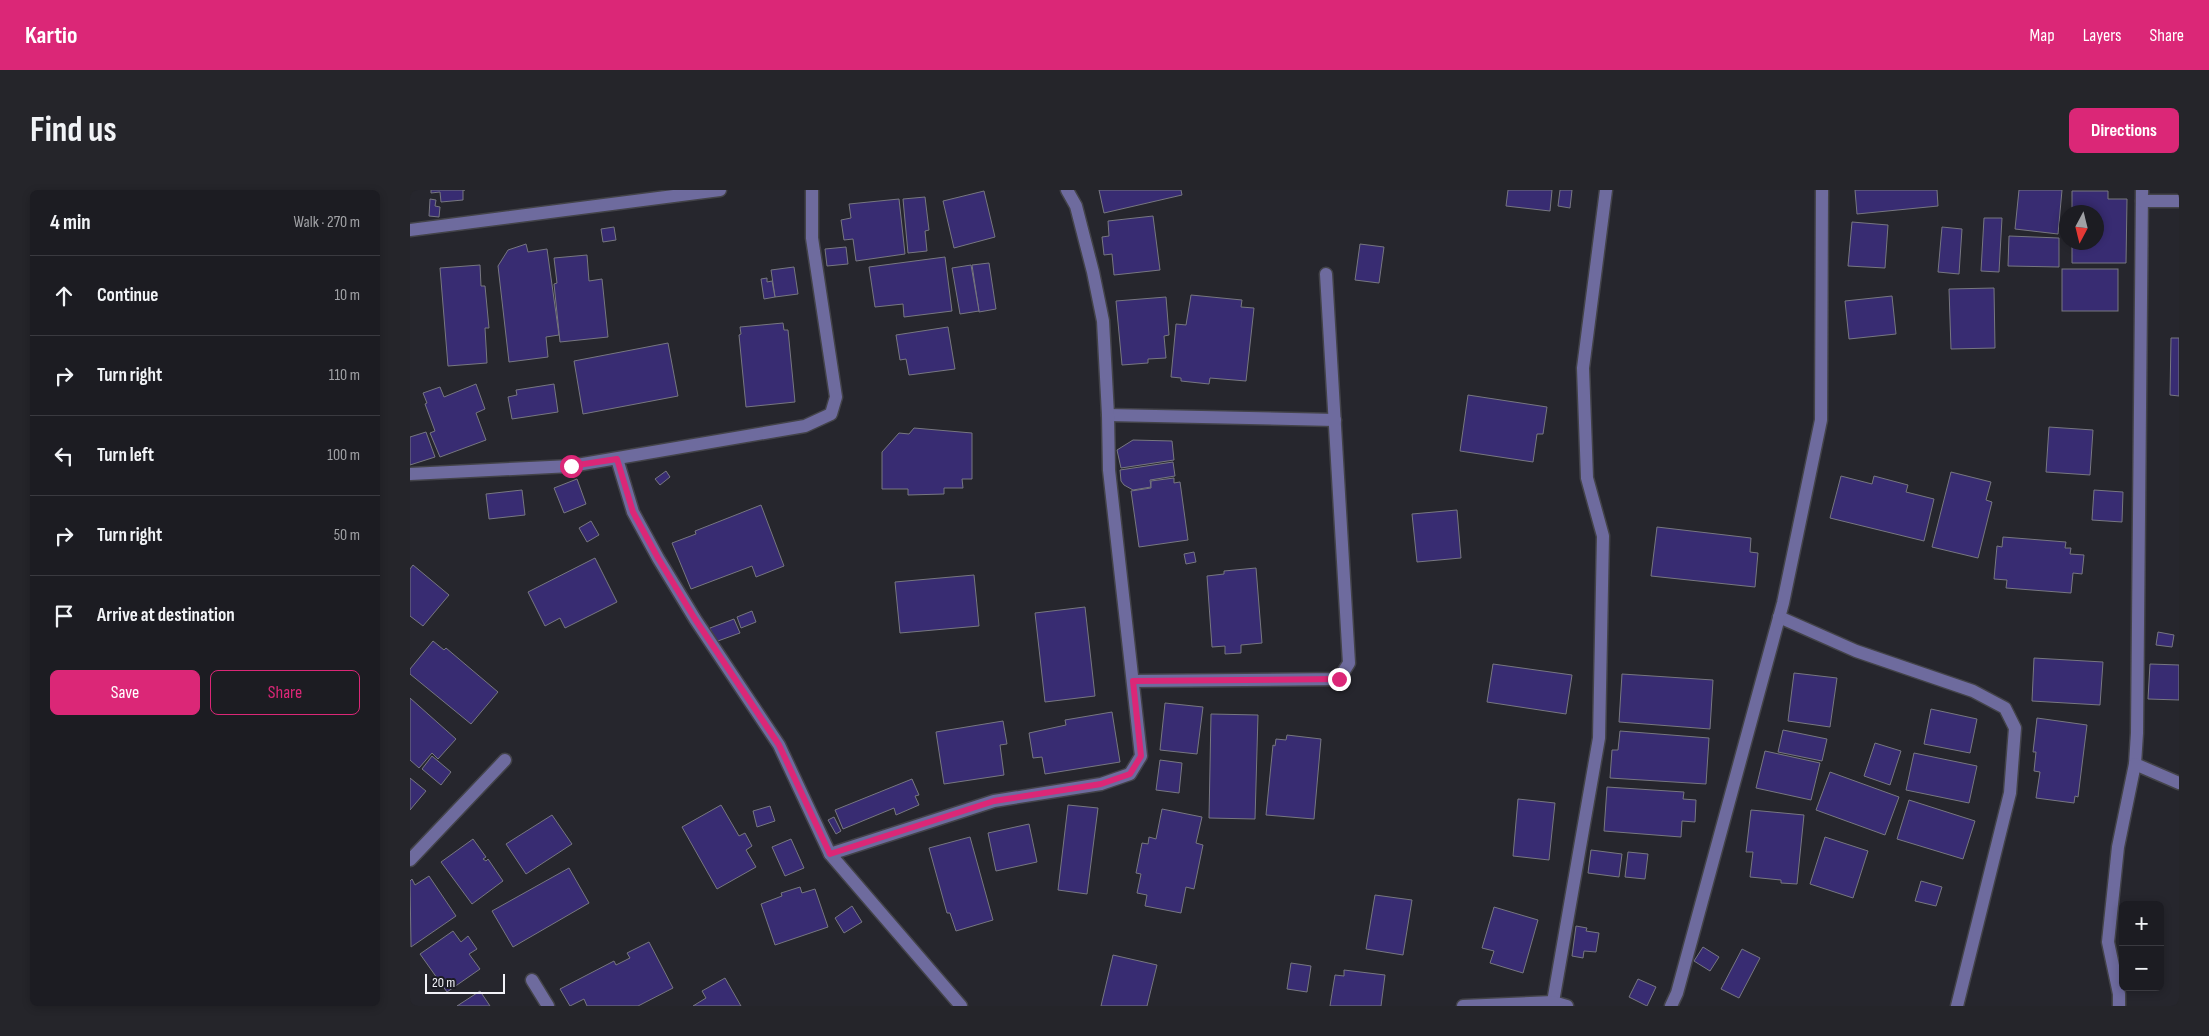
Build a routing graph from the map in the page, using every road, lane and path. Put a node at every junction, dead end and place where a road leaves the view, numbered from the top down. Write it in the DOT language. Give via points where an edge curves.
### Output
graph roads {
  1 [pos="720,190"];
  2 [pos="812,190"];
  3 [pos="1067,190"];
  4 [pos="1606,190"];
  5 [pos="1822,190"];
  6 [pos="2142,195"];
  7 [pos="2179,201"];
  8 [pos="410,230"];
  9 [pos="1326,274"];
  10 [pos="1108,415"];
  11 [pos="1335,420"];
  12 [pos="617,459"];
  13 [pos="410,474"];
  14 [pos="1779,617"];
  15 [pos="1133,681"];
  16 [pos="505,760"];
  17 [pos="2135,764"];
  18 [pos="2179,782"];
  19 [pos="830,854"];
  20 [pos="410,860"];
  21 [pos="532,980"];
  22 [pos="1553,1002"];
  23 [pos="548,1006"];
  24 [pos="961,1006"];
  25 [pos="1463,1006"];
  26 [pos="1567,1006"];
  27 [pos="1671,1006"];
  28 [pos="1957,1006"];
  29 [pos="2119,1006"];
  1 -- 8 [label="street"];
  2 -- 12 [label="street" via="812,238 836,397 831,414 805,426"];
  3 -- 10 [label="street" via="1076,206 1101,313"];
  4 -- 22 [label="street" via="1583,368 1587,478 1603,536 1599,738"];
  5 -- 14 [label="street" via="1821,420"];
  6 -- 7 [label="street"];
  6 -- 17 [label="street"];
  9 -- 11 [label="street"];
  10 -- 11 [label="street"];
  10 -- 15 [label="street" via="1109,470"];
  11 -- 15 [label="street" via="1349,663 1339,679"];
  12 -- 13 [label="street" via="562,467"];
  12 -- 19 [label="street" via="637,520 695,619 779,745"];
  14 -- 27 [label="street"];
  14 -- 28 [label="street" via="1856,651 1974,691 2004,708 2014,728 2010,793"];
  15 -- 19 [label="street" via="1141,756 1130,774 1101,784 994,801"];
  16 -- 20 [label="street"];
  17 -- 18 [label="street"];
  17 -- 29 [label="street" via="2118,847 2108,942"];
  19 -- 24 [label="street"];
  21 -- 23 [label="street"];
  22 -- 25 [label="street"];
  22 -- 26 [label="street"];
}
